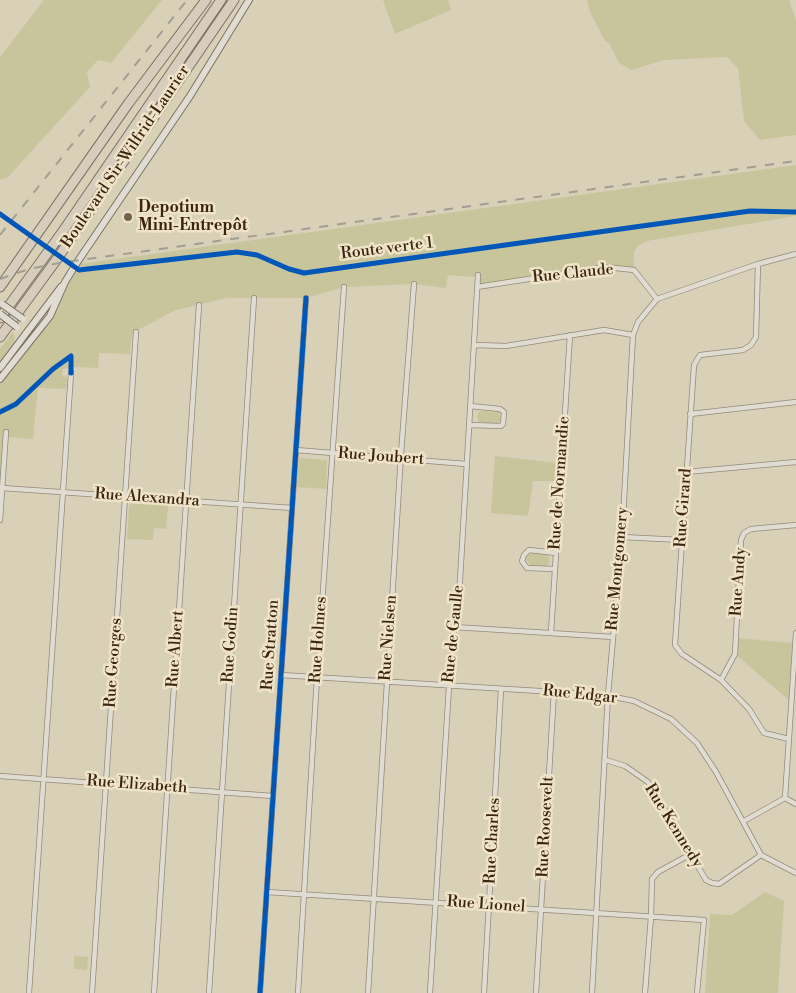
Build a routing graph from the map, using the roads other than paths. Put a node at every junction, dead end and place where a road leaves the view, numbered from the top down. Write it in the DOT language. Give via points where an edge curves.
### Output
graph roads {
  1 [pos="206,0"];
  2 [pos="221,0"];
  3 [pos="234,0"];
  4 [pos="249,0"];
  5 [pos="796,254"];
  6 [pos="758,264"];
  7 [pos="478,275"];
  8 [pos="65,282"];
  9 [pos="414,284"];
  10 [pos="0,287"];
  11 [pos="344,287"];
  12 [pos="477,287"];
  13 [pos="254,298"];
  14 [pos="306,298"];
  15 [pos="657,298"];
  16 [pos="1,303"];
  17 [pos="199,304"];
  18 [pos="0,314"];
  19 [pos="0,318"];
  20 [pos="32,325"];
  21 [pos="39,330"];
  22 [pos="136,332"];
  23 [pos="26,333"];
  24 [pos="570,335"];
  25 [pos="633,335"];
  26 [pos="0,337"];
  27 [pos="32,338"];
  28 [pos="475,345"];
  29 [pos="0,368"];
  30 [pos="71,373"];
  31 [pos="0,379"];
  32 [pos="796,402"];
  33 [pos="470,406"];
  34 [pos="690,414"];
  35 [pos="469,425"];
  36 [pos="6,432"];
  37 [pos="296,450"];
  38 [pos="332,454"];
  39 [pos="401,459"];
  40 [pos="796,462"];
  41 [pos="466,464"];
  42 [pos="686,472"];
  43 [pos="2,488"];
  44 [pos="63,492"];
  45 [pos="125,496"];
  46 [pos="186,501"];
  47 [pos="240,504"];
  48 [pos="292,508"];
  49 [pos="0,520"];
  50 [pos="796,525"];
  51 [pos="622,536"];
  52 [pos="681,540"];
  53 [pos="556,553"];
  54 [pos="555,569"];
  55 [pos="454,627"];
  56 [pos="551,632"];
  57 [pos="796,633"];
  58 [pos="613,637"];
  59 [pos="795,667"];
  60 [pos="281,675"];
  61 [pos="317,677"];
  62 [pos="721,680"];
  63 [pos="386,681"];
  64 [pos="449,686"];
  65 [pos="501,689"];
  66 [pos="554,691"];
  67 [pos="608,695"];
  68 [pos="789,739"];
  69 [pos="606,760"];
  70 [pos="0,776"];
  71 [pos="43,778"];
  72 [pos="107,783"];
  73 [pos="167,788"];
  74 [pos="221,792"];
  75 [pos="273,796"];
  76 [pos="785,798"];
  77 [pos="796,804"];
  78 [pos="744,821"];
  79 [pos="691,854"];
  80 [pos="761,855"];
  81 [pos="796,874"];
  82 [pos="267,892"];
  83 [pos="304,895"];
  84 [pos="374,899"];
  85 [pos="436,902"];
  86 [pos="489,906"];
  87 [pos="542,909"];
  88 [pos="597,913"];
  89 [pos="652,917"];
  90 [pos="29,993"];
  91 [pos="92,993"];
  92 [pos="154,993"];
  93 [pos="209,993"];
  94 [pos="260,993"];
  95 [pos="298,993"];
  96 [pos="368,993"];
  97 [pos="430,993"];
  98 [pos="484,993"];
  99 [pos="536,993"];
  100 [pos="592,993"];
  101 [pos="645,993"];
  102 [pos="697,993"];
  1 -- 10 [label="highway" via="136,93"];
  2 -- 19 [label="highway, Boulevard Sir-Wilfrid-Laurier"];
  3 -- 26 [label="highway, Boulevard Sir-Wilfrid-Laurier"];
  4 -- 8 [label="street, Boulevard Sir-Wilfrid-Laurier" via="190,96"];
  5 -- 6 [label="street"];
  6 -- 15 [label="street"];
  6 -- 34 [label="street, Rue Girard" via="756,337 743,350 700,355 694,365"];
  7 -- 12 [label="street, Rue de Gaulle"];
  8 -- 20 [label="street"];
  8 -- 21 [label="street" via="50,316"];
  9 -- 39 [label="street, Rue Nielsen"];
  11 -- 38 [label="street, Rue Holmes"];
  12 -- 15 [label="street, Rue Claude" via="606,267 634,270"];
  12 -- 28 [label="street, Rue de Gaulle"];
  13 -- 47 [label="street, Rue Godin"];
  14 -- 37 [label="street, Rue Stratton"];
  15 -- 25 [label="street, Rue Montgomery" via="638,322"];
  16 -- 20 [label="street, bridge"];
  17 -- 46 [label="street, Rue Albert"];
  18 -- 23 [label="street, bridge"];
  20 -- 21 [label="street"];
  20 -- 23 [label="street"];
  21 -- 27 [label="street"];
  22 -- 45 [label="street, Rue Georges"];
  23 -- 27 [label="street"];
  23 -- 29 [label="street"];
  24 -- 25 [label="street" via="604,330"];
  24 -- 28 [label="street" via="506,346"];
  24 -- 53 [label="street, Rue de Normandie"];
  25 -- 51 [label="street, Rue Montgomery"];
  27 -- 31 [label="street"];
  28 -- 33 [label="street, Rue de Gaulle"];
  30 -- 44 [label="street"];
  32 -- 34 [label="street"];
  33 -- 35 [label="street, Rue de Gaulle"];
  33 -- 35 [label="street" via="504,412 501,426"];
  34 -- 42 [label="street, Rue Girard"];
  35 -- 41 [label="street, Rue de Gaulle"];
  36 -- 43 [label="street"];
  37 -- 38 [label="street, Rue Joubert"];
  37 -- 48 [label="street, Rue Stratton"];
  38 -- 39 [label="street, Rue Joubert"];
  38 -- 61 [label="street, Rue Holmes"];
  39 -- 41 [label="street, Rue Joubert"];
  39 -- 63 [label="street, Rue Nielsen"];
  40 -- 42 [label="street"];
  41 -- 55 [label="street, Rue de Gaulle" via="459,597"];
  42 -- 52 [label="street, Rue Girard"];
  43 -- 44 [label="street, Rue Alexandra"];
  43 -- 49 [label="street"];
  44 -- 45 [label="street, Rue Alexandra"];
  44 -- 71 [label="street"];
  45 -- 46 [label="street, Rue Alexandra"];
  45 -- 72 [label="street, Rue Georges"];
  46 -- 47 [label="street, Rue Alexandra"];
  46 -- 73 [label="street, Rue Albert"];
  47 -- 48 [label="street, Rue Alexandra"];
  47 -- 74 [label="street, Rue Godin"];
  48 -- 60 [label="street, Rue Stratton"];
  50 -- 62 [label="street, Rue Andy" via="751,529 744,533 735,654"];
  51 -- 52 [label="street"];
  51 -- 58 [label="street, Rue Montgomery"];
  52 -- 62 [label="street, Rue Girard" via="675,645 682,654"];
  53 -- 54 [label="street, Rue de Normandie"];
  53 -- 54 [label="street" via="529,550 522,561 527,568"];
  54 -- 56 [label="street, Rue de Normandie"];
  55 -- 56 [label="street"];
  55 -- 64 [label="street, Rue de Gaulle"];
  56 -- 58 [label="street"];
  57 -- 59 [label="street"];
  58 -- 67 [label="street, Rue Montgomery"];
  59 -- 68 [label="street"];
  60 -- 61 [label="street, Rue Edgar"];
  60 -- 75 [label="street, Rue Stratton"];
  61 -- 63 [label="street, Rue Edgar"];
  61 -- 83 [label="street, Rue Holmes"];
  62 -- 68 [label="street, Rue Girard" via="750,709 764,733"];
  63 -- 64 [label="street, Rue Edgar"];
  63 -- 84 [label="street, Rue Nielsen"];
  64 -- 65 [label="street, Rue Edgar"];
  64 -- 85 [label="street, Rue de Gaulle"];
  65 -- 66 [label="street, Rue Edgar"];
  65 -- 86 [label="street, Rue Charles"];
  66 -- 67 [label="street, Rue Edgar"];
  66 -- 87 [label="street, Rue Roosevelt"];
  67 -- 69 [label="street, Rue Montgomery"];
  67 -- 78 [label="street, Rue Edgar" via="671,719 684,731 716,772"];
  68 -- 76 [label="street"];
  69 -- 79 [label="street, Rue Kennedy" via="625,766 648,782"];
  69 -- 88 [label="street, Rue Montgomery"];
  70 -- 71 [label="street, Rue Elizabeth"];
  71 -- 72 [label="street, Rue Elizabeth"];
  71 -- 90 [label="street"];
  72 -- 73 [label="street, Rue Elizabeth"];
  72 -- 91 [label="street, Rue Georges"];
  73 -- 74 [label="street, Rue Elizabeth"];
  73 -- 92 [label="street, Rue Albert"];
  74 -- 75 [label="street, Rue Elizabeth"];
  74 -- 93 [label="street, Rue Godin"];
  75 -- 82 [label="street, Rue Stratton"];
  76 -- 77 [label="street"];
  76 -- 78 [label="street"];
  78 -- 80 [label="street, Rue Edgar"];
  79 -- 80 [label="street, Rue Kennedy" via="706,880 719,884"];
  79 -- 89 [label="street" via="658,872 652,879"];
  80 -- 81 [label="street"];
  82 -- 83 [label="street, Rue Lionel"];
  82 -- 94 [label="street, Rue Stratton"];
  83 -- 84 [label="street, Rue Lionel"];
  83 -- 95 [label="street, Rue Holmes"];
  84 -- 85 [label="street, Rue Lionel"];
  84 -- 96 [label="street, Rue Nielsen"];
  85 -- 86 [label="street, Rue Lionel"];
  85 -- 97 [label="street, Rue de Gaulle"];
  86 -- 87 [label="street, Rue Lionel"];
  86 -- 98 [label="street, Rue Charles"];
  87 -- 88 [label="street, Rue Lionel"];
  87 -- 99 [label="street, Rue Roosevelt"];
  88 -- 89 [label="street, Rue Lionel"];
  88 -- 100 [label="street, Rue Montgomery"];
  89 -- 101 [label="street"];
  89 -- 102 [label="street, Rue Lionel" via="704,920"];
}
